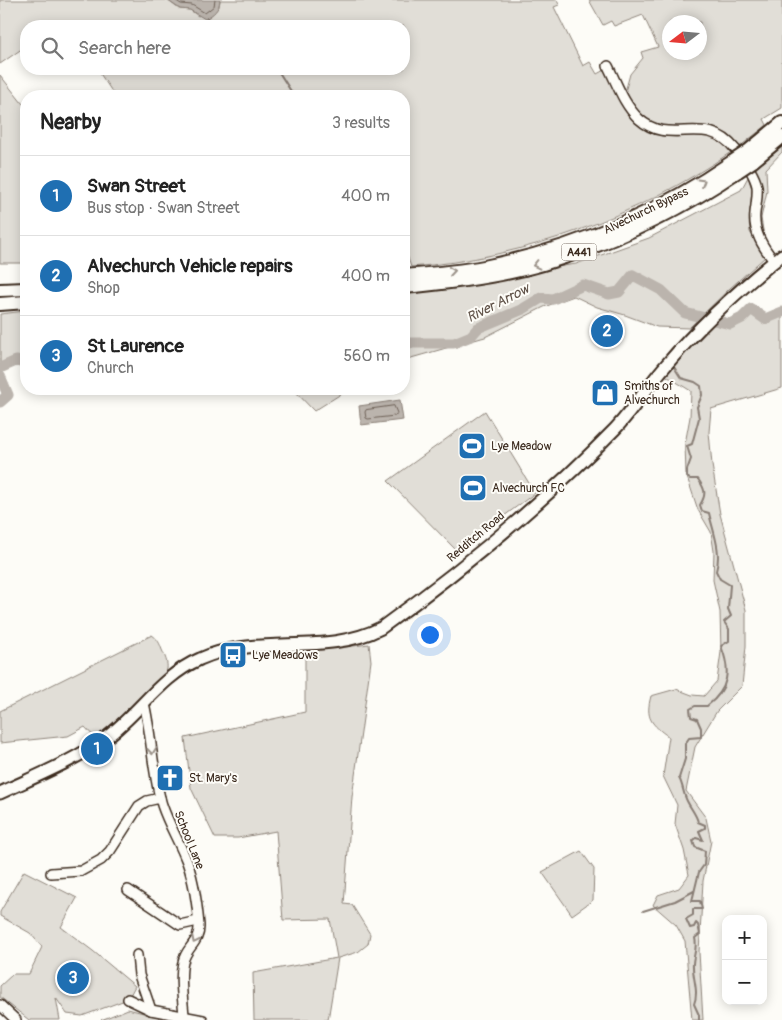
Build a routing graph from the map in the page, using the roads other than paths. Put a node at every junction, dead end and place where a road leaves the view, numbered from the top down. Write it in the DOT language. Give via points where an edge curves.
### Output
graph roads {
  1 [pos="608,66"];
  2 [pos="782,123"];
  3 [pos="782,137"];
  4 [pos="750,156"];
  5 [pos="735,167"];
  6 [pos="778,258"];
  7 [pos="410,275"];
  8 [pos="410,286"];
  9 [pos="20,289"];
  10 [pos="0,290"];
  11 [pos="20,302"];
  12 [pos="0,304"];
  13 [pos="144,703"];
  14 [pos="0,793"];
  15 [pos="160,798"];
  16 [pos="51,873"];
  17 [pos="128,890"];
  18 [pos="198,921"];
  19 [pos="137,955"];
  20 [pos="128,999"];
  21 [pos="0,1005"];
  22 [pos="151,1010"];
  23 [pos="184,1016"];
  24 [pos="16,1020"];
  25 [pos="203,1020"];
  1 -- 6 [label="street" via="626,102 644,123 666,132 705,130 735,149 756,182 756,228 762,243"];
  2 -- 4 [label="highway, Alvechurch Bypass / A441"];
  3 -- 4 [label="highway, Alvechurch Bypass / A441"];
  4 -- 5 [label="highway, Alvechurch Bypass / A441, bridge"];
  7 -- 5 [label="highway, Alvechurch Bypass / A441, one-way" via="482,267 542,253 607,231"];
  5 -- 8 [label="highway, Alvechurch Bypass / A441, one-way" via="672,212 609,241 550,262 484,277"];
  6 -- 13 [label="main road, Redditch Road" via="699,328 627,415 569,474 474,557 381,628 347,640 243,648 211,654 178,672"];
  9 -- 10 [label="highway"];
  11 -- 12 [label="highway"];
  13 -- 14 [label="main road, Redditch Road" via="108,737 74,758"];
  13 -- 15 [label="street, School Lane, one-way"];
  15 -- 16 [label="street" via="139,806 101,860 81,871"];
  15 -- 18 [label="street, School Lane" via="187,862"];
  17 -- 18 [label="street" via="180,925"];
  18 -- 23 [label="street, School Lane, one-way" via="198,937 182,965"];
  19 -- 22 [label="street" via="139,975"];
  20 -- 22 [label="street"];
  21 -- 24 [label="street"];
  22 -- 23 [label="street"];
  23 -- 25 [label="street"];
}
